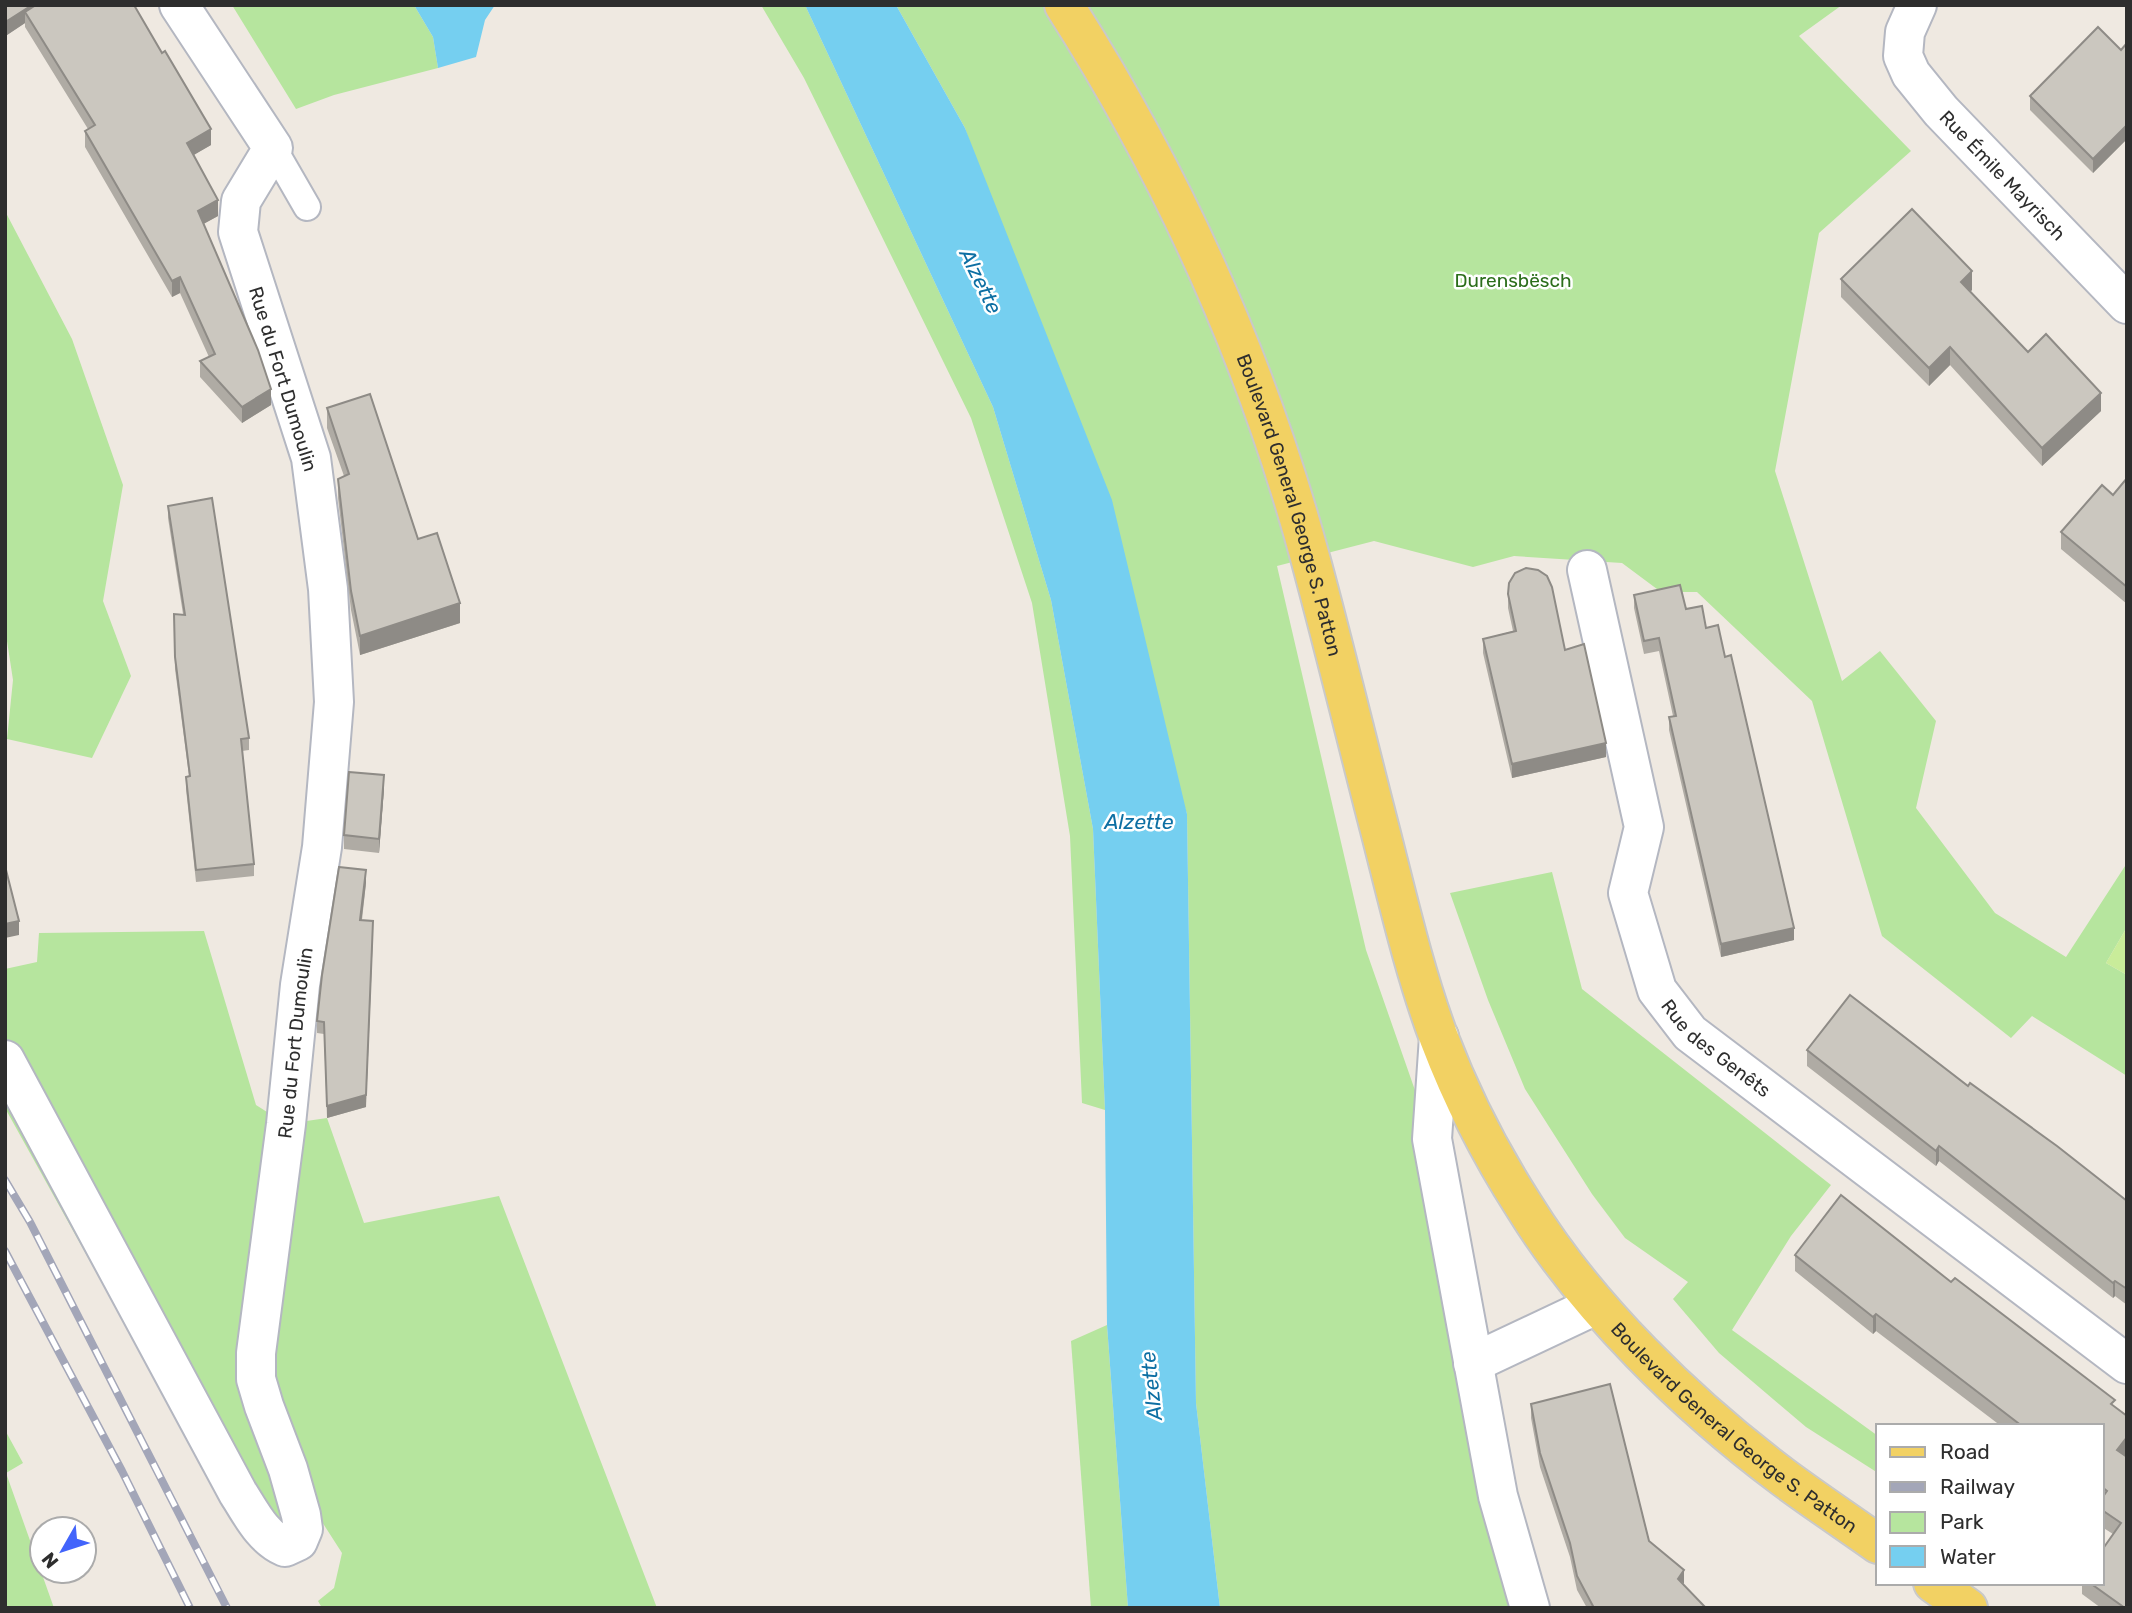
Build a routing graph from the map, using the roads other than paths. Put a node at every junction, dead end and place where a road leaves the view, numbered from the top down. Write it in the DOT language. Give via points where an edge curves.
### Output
graph roads {
  1 [pos="179,5"];
  2 [pos="1064,5"];
  3 [pos="1911,18"];
  4 [pos="273,148"];
  5 [pos="307,207"];
  6 [pos="2127,304"];
  7 [pos="1587,570"];
  8 [pos="1439,1037"];
  9 [pos="5,1060"];
  10 [pos="1596,1305"];
  11 [pos="1473,1363"];
  12 [pos="2127,1364"];
  13 [pos="1876,1543"];
  14 [pos="1936,1585"];
  15 [pos="1530,1608"];
  16 [pos="1968,1608"];
  1 -- 4 [label="street"];
  2 -- 8 [label="main road, Boulevard General George S. Patton" via="1107,72 1182,212 1254,381 1310,556 1406,933"];
  3 -- 6 [label="street, Rue Émile Mayrisch" via="1903,55 1911,74"];
  4 -- 5 [label="lane"];
  4 -- 9 [label="street, Rue du Fort Dumoulin" via="241,201 238,232 311,458 328,589 334,702 322,847 300,985 256,1353 259,1388 301,1515 298,1541 285,1547 272,1541 238,1493"];
  7 -- 12 [label="street, Rue des Genêts" via="1644,827 1628,893 1657,990 1690,1033"];
  8 -- 10 [label="main road, Boulevard General George S. Patton" via="1475,1119 1524,1208"];
  8 -- 11 [label="street, Boulevard General George S. Patton" via="1432,1139"];
  10 -- 11 [label="street, Boulevard General George S. Patton"];
  10 -- 13 [label="main road, Boulevard General George S. Patton" via="1690,1399 1781,1476"];
  11 -- 15 [label="street, Boulevard General George S. Patton" via="1498,1496"];
  14 -- 16 [label="main road"];
}
